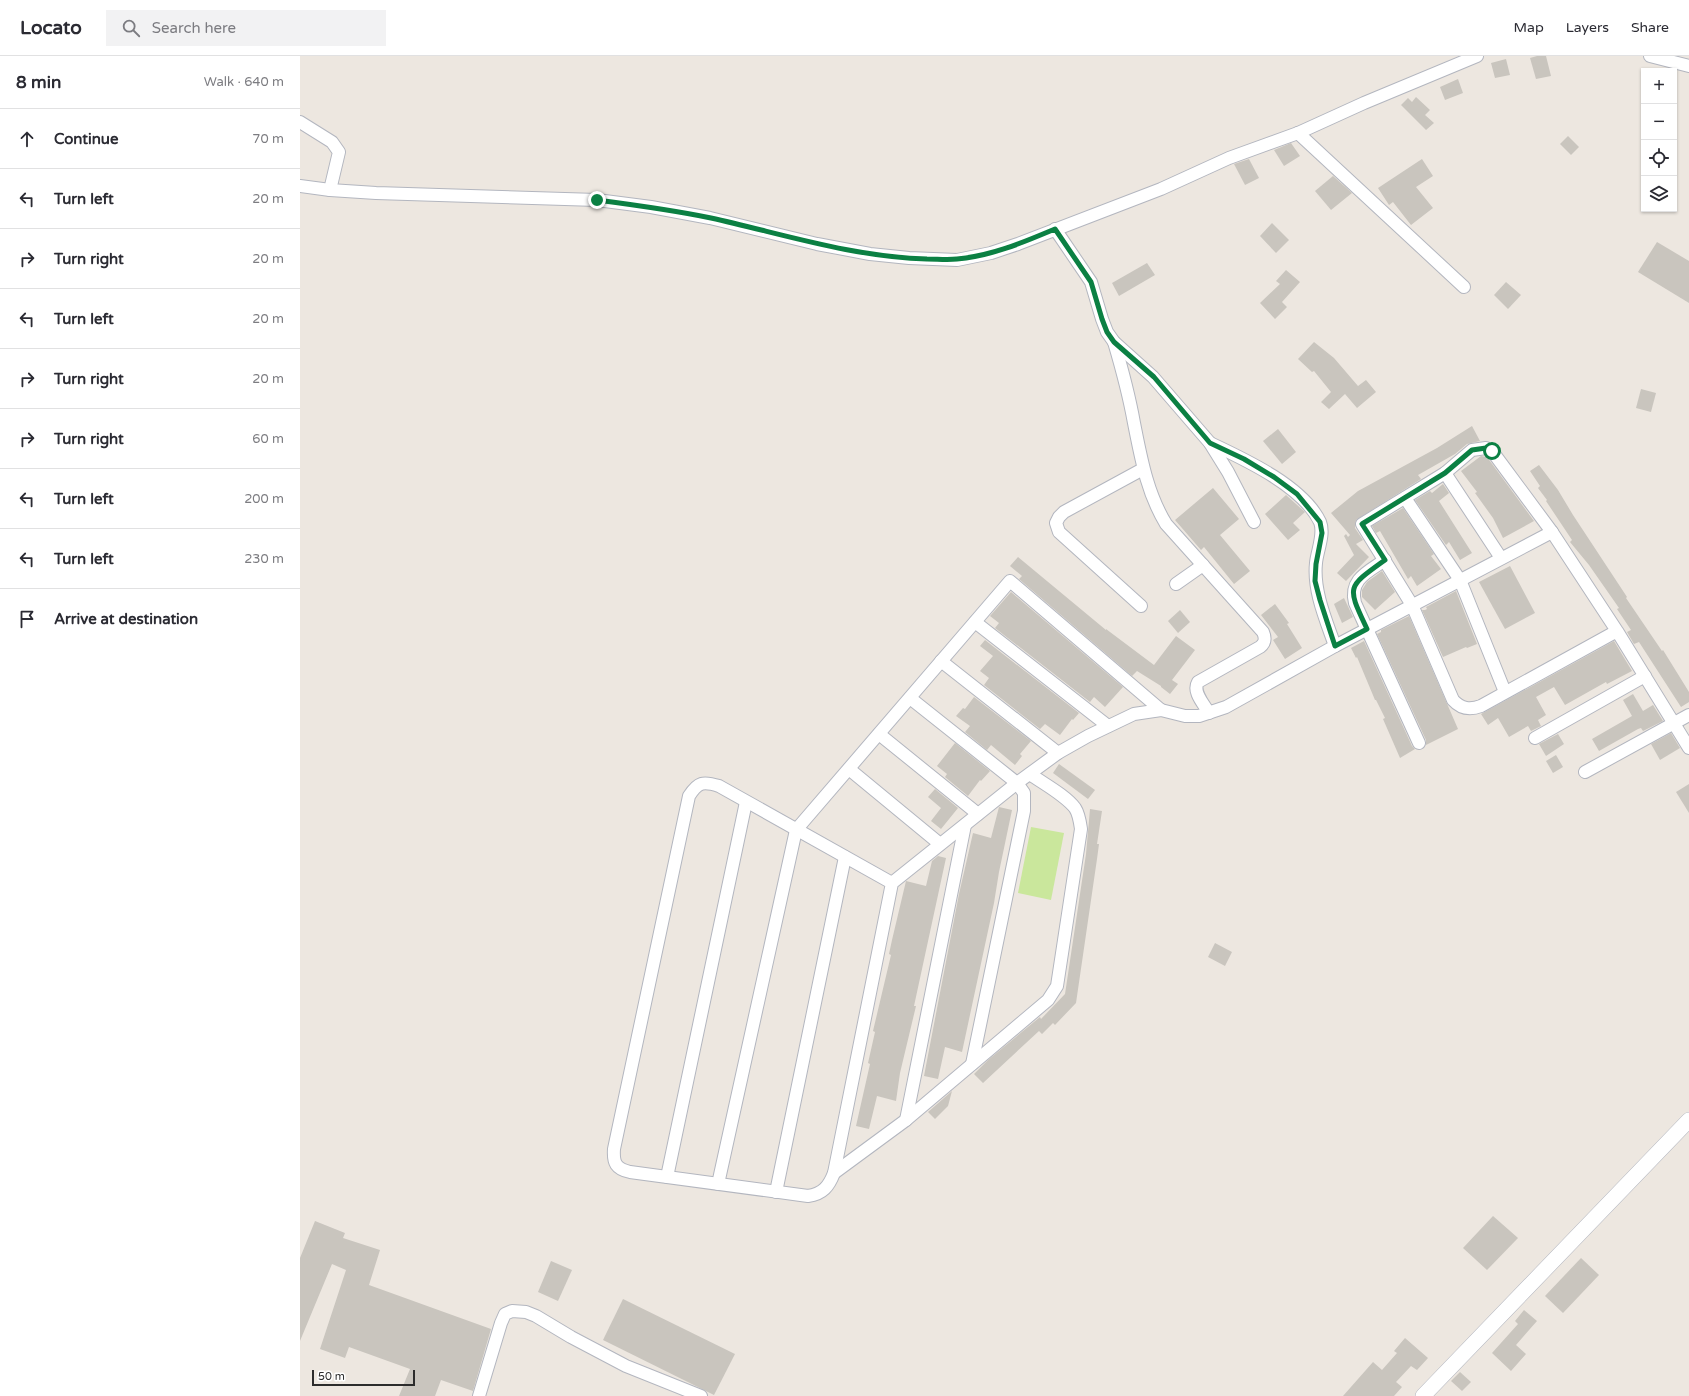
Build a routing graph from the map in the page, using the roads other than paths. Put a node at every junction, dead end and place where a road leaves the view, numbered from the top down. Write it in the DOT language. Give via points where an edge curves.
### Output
graph roads {
  1 [pos="1477,56"];
  2 [pos="1650,56"];
  3 [pos="1689,66"];
  4 [pos="300,122"];
  5 [pos="1298,133"];
  6 [pos="300,186"];
  7 [pos="330,190"];
  8 [pos="1055,229"];
  9 [pos="1464,287"];
  10 [pos="1114,342"];
  11 [pos="1210,443"];
  12 [pos="1143,469"];
  13 [pos="1445,473"];
  14 [pos="1405,498"];
  15 [pos="1254,522"];
  16 [pos="1552,532"];
  17 [pos="1501,558"];
  18 [pos="1385,560"];
  19 [pos="1203,565"];
  20 [pos="1460,580"];
  21 [pos="1176,584"];
  22 [pos="1412,605"];
  23 [pos="1142,606"];
  24 [pos="975,622"];
  25 [pos="1367,629"];
  26 [pos="1617,631"];
  27 [pos="1335,646"];
  28 [pos="941,661"];
  29 [pos="1645,676"];
  30 [pos="1505,692"];
  31 [pos="910,698"];
  32 [pos="1161,710"];
  33 [pos="1209,713"];
  34 [pos="1689,715"];
  35 [pos="1674,723"];
  36 [pos="1108,726"];
  37 [pos="879,734"];
  38 [pos="1535,738"];
  39 [pos="1419,743"];
  40 [pos="1689,748"];
  41 [pos="1058,753"];
  42 [pos="849,769"];
  43 [pos="1585,772"];
  44 [pos="1030,774"];
  45 [pos="1017,783"];
  46 [pos="746,802"];
  47 [pos="978,814"];
  48 [pos="965,825"];
  49 [pos="796,830"];
  50 [pos="940,844"];
  51 [pos="845,857"];
  52 [pos="892,882"];
  53 [pos="972,1064"];
  54 [pos="906,1120"];
  55 [pos="1689,1120"];
  56 [pos="834,1173"];
  57 [pos="667,1177"];
  58 [pos="718,1184"];
  59 [pos="776,1192"];
  60 [pos="479,1396"];
  61 [pos="701,1396"];
  62 [pos="1423,1396"];
  1 -- 5 [label="street"];
  2 -- 3 [label="street"];
  4 -- 7 [label="street" via="332,142 339,152"];
  5 -- 8 [label="street" via="1229,158 1161,189"];
  5 -- 9 [label="street"];
  6 -- 7 [label="street"];
  7 -- 8 [label="street" via="605,201 710,218 870,254 909,258 957,260 991,253"];
  8 -- 10 [label="street" via="1091,282 1102,319"];
  10 -- 11 [label="street" via="1154,377"];
  10 -- 12 [label="street"];
  11 -- 15 [label="street"];
  11 -- 27 [label="street" via="1274,477 1297,494 1320,522 1322,533 1315,581"];
  12 -- 19 [label="street" via="1166,524"];
  12 -- 23 [label="street" via="1064,512 1056,523 1059,532"];
  13 -- 14 [label="street"];
  13 -- 16 [label="street" via="1472,450 1486,448 1492,451"];
  13 -- 17 [label="street"];
  14 -- 18 [label="street" via="1362,524"];
  14 -- 20 [label="street"];
  16 -- 17 [label="street"];
  16 -- 26 [label="street"];
  17 -- 20 [label="street"];
  18 -- 22 [label="street"];
  18 -- 25 [label="street" via="1363,576 1354,588 1355,603"];
  19 -- 21 [label="street"];
  19 -- 33 [label="street" via="1265,636 1260,647 1198,682 1196,691"];
  20 -- 22 [label="street"];
  20 -- 30 [label="street"];
  22 -- 25 [label="street"];
  22 -- 30 [label="street" via="1457,705 1465,709 1474,709"];
  24 -- 28 [label="street"];
  24 -- 32 [label="street" via="1010,581"];
  24 -- 36 [label="street"];
  25 -- 27 [label="street"];
  25 -- 39 [label="street"];
  26 -- 29 [label="street"];
  26 -- 30 [label="street"];
  27 -- 33 [label="street" via="1226,707"];
  28 -- 31 [label="street"];
  28 -- 41 [label="street"];
  29 -- 35 [label="street"];
  29 -- 38 [label="street"];
  31 -- 37 [label="street"];
  31 -- 45 [label="street"];
  32 -- 33 [label="street" via="1185,716"];
  32 -- 36 [label="street" via="1134,714"];
  34 -- 35 [label="street"];
  35 -- 40 [label="street"];
  35 -- 43 [label="street"];
  36 -- 41 [label="street"];
  37 -- 42 [label="street"];
  37 -- 47 [label="street"];
  41 -- 44 [label="street"];
  42 -- 49 [label="street"];
  42 -- 50 [label="street"];
  44 -- 45 [label="street"];
  44 -- 53 [label="street" via="1068,802 1080,818 1080,839 1057,986 1048,1000"];
  45 -- 47 [label="street"];
  45 -- 53 [label="street" via="1024,793 1024,811"];
  46 -- 49 [label="street"];
  46 -- 57 [label="street"];
  46 -- 57 [label="street" via="710,783 700,784 694,788 690,796 616,1141 614,1163 618,1168"];
  47 -- 48 [label="street"];
  48 -- 50 [label="street"];
  48 -- 54 [label="street"];
  49 -- 51 [label="street"];
  49 -- 58 [label="street"];
  50 -- 52 [label="street"];
  51 -- 52 [label="street"];
  51 -- 59 [label="street"];
  52 -- 56 [label="street"];
  53 -- 54 [label="street"];
  54 -- 56 [label="street"];
  55 -- 62 [label="street"];
  56 -- 59 [label="street" via="825,1190 816,1195"];
  57 -- 58 [label="street"];
  58 -- 59 [label="street"];
  60 -- 61 [label="street" via="500,1323 505,1314 512,1311 536,1316 626,1366"];
}
